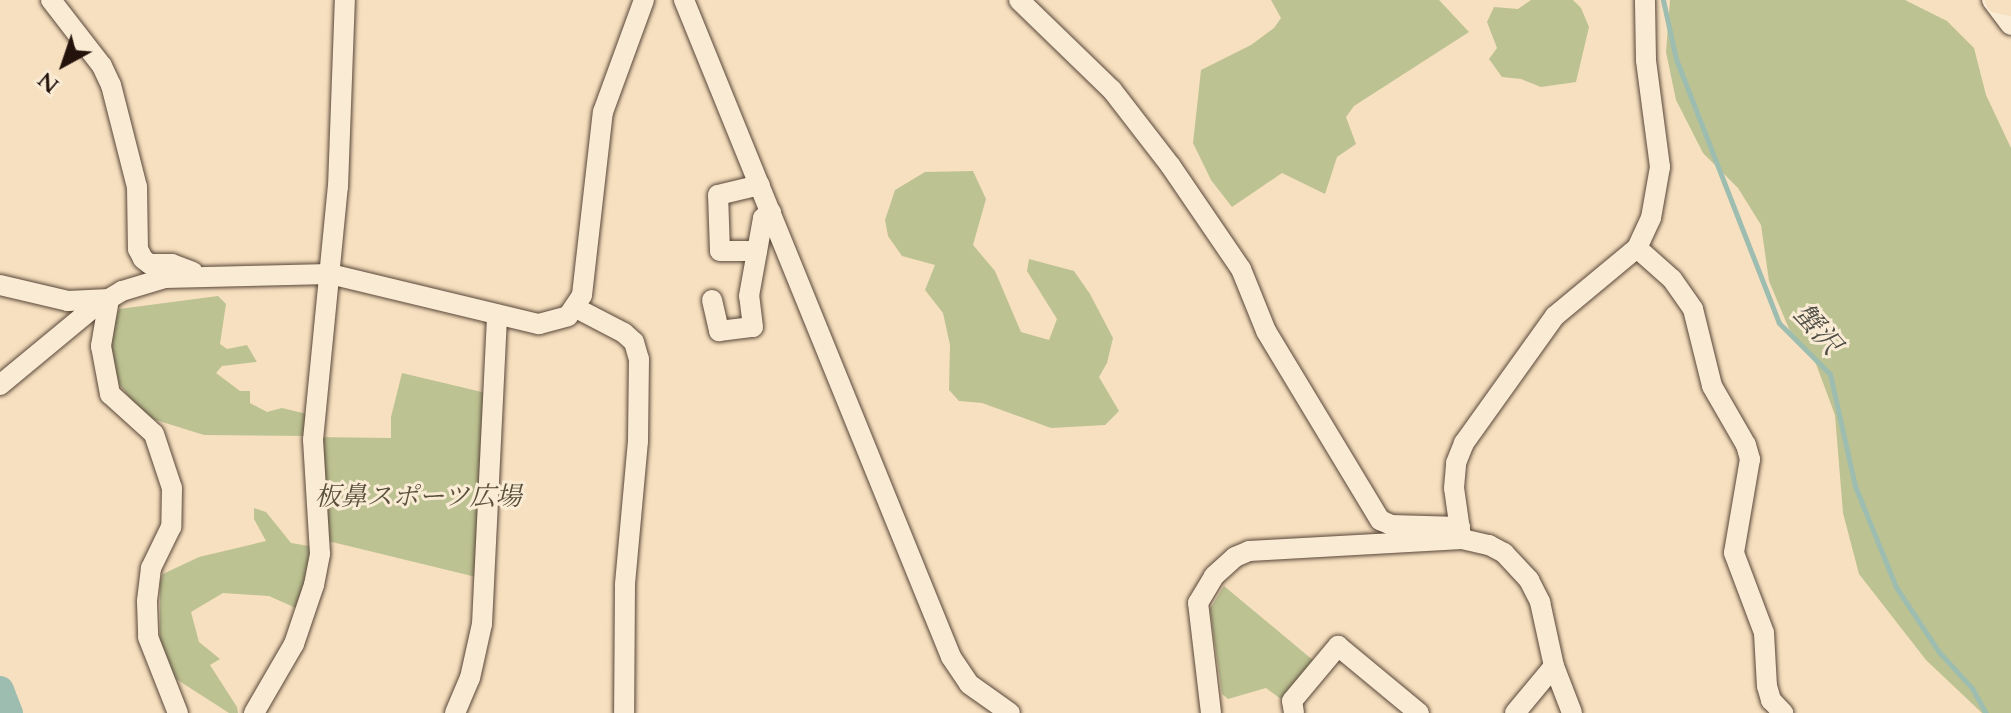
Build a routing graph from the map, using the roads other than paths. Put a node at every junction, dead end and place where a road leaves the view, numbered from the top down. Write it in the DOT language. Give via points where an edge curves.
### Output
graph roads {
  1 [pos="51,0"];
  2 [pos="345,0"];
  3 [pos="644,0"];
  4 [pos="684,0"];
  5 [pos="1019,0"];
  6 [pos="1645,0"];
  7 [pos="1995,0"];
  8 [pos="2011,3"];
  9 [pos="2011,25"];
  10 [pos="760,185"];
  11 [pos="771,212"];
  12 [pos="1637,248"];
  13 [pos="757,251"];
  14 [pos="330,274"];
  15 [pos="199,275"];
  16 [pos="0,285"];
  17 [pos="109,299"];
  18 [pos="712,300"];
  19 [pos="576,308"];
  20 [pos="497,316"];
  21 [pos="0,385"];
  22 [pos="1461,533"];
  23 [pos="1554,666"];
  24 [pos="178,713"];
  25 [pos="254,713"];
  26 [pos="455,713"];
  27 [pos="624,713"];
  28 [pos="1010,713"];
  29 [pos="1211,713"];
  30 [pos="1294,713"];
  31 [pos="1419,713"];
  32 [pos="1515,713"];
  33 [pos="1572,713"];
  34 [pos="1783,713"];
  1 -- 15 [label="street" via="111,85 137,187 138,249 143,259"];
  2 -- 14 [label="street"];
  3 -- 19 [label="street" via="603,112 582,295"];
  4 -- 10 [label="street"];
  5 -- 22 [label="street" via="1112,90 1170,165 1241,269 1266,331 1380,520"];
  6 -- 12 [label="street" via="1646,60 1660,167 1651,218"];
  7 -- 8 [label="main road"];
  7 -- 9 [label="street"];
  10 -- 11 [label="street"];
  10 -- 13 [label="street" via="718,195 720,251"];
  11 -- 13 [label="street" via="763,218"];
  11 -- 28 [label="street" via="951,657 969,684"];
  12 -- 22 [label="street" via="1555,316 1464,443 1454,488"];
  12 -- 34 [label="street" via="1672,279 1693,309 1712,386 1746,445 1750,459 1734,553 1764,633 1771,700"];
  13 -- 18 [label="street" via="749,296 753,327 719,331"];
  14 -- 15 [label="street"];
  14 -- 20 [label="street"];
  14 -- 25 [label="street" via="313,440 320,554 294,644"];
  15 -- 17 [label="street" via="149,282"];
  16 -- 17 [label="street" via="68,301"];
  17 -- 21 [label="street"];
  17 -- 24 [label="street" via="101,346 110,394 154,434 172,488 171,527 151,568 147,625"];
  19 -- 20 [label="street" via="554,323"];
  19 -- 27 [label="street" via="624,333 634,342 639,359 638,441 625,585"];
  20 -- 26 [label="street" via="482,624 470,678"];
  22 -- 23 [label="street" via="1504,553 1529,580 1540,602"];
  22 -- 29 [label="street" via="1249,551 1235,557 1214,576 1198,603"];
  23 -- 32 [label="street"];
  23 -- 33 [label="street"];
  30 -- 31 [label="street" via="1292,701 1338,646"];
}
